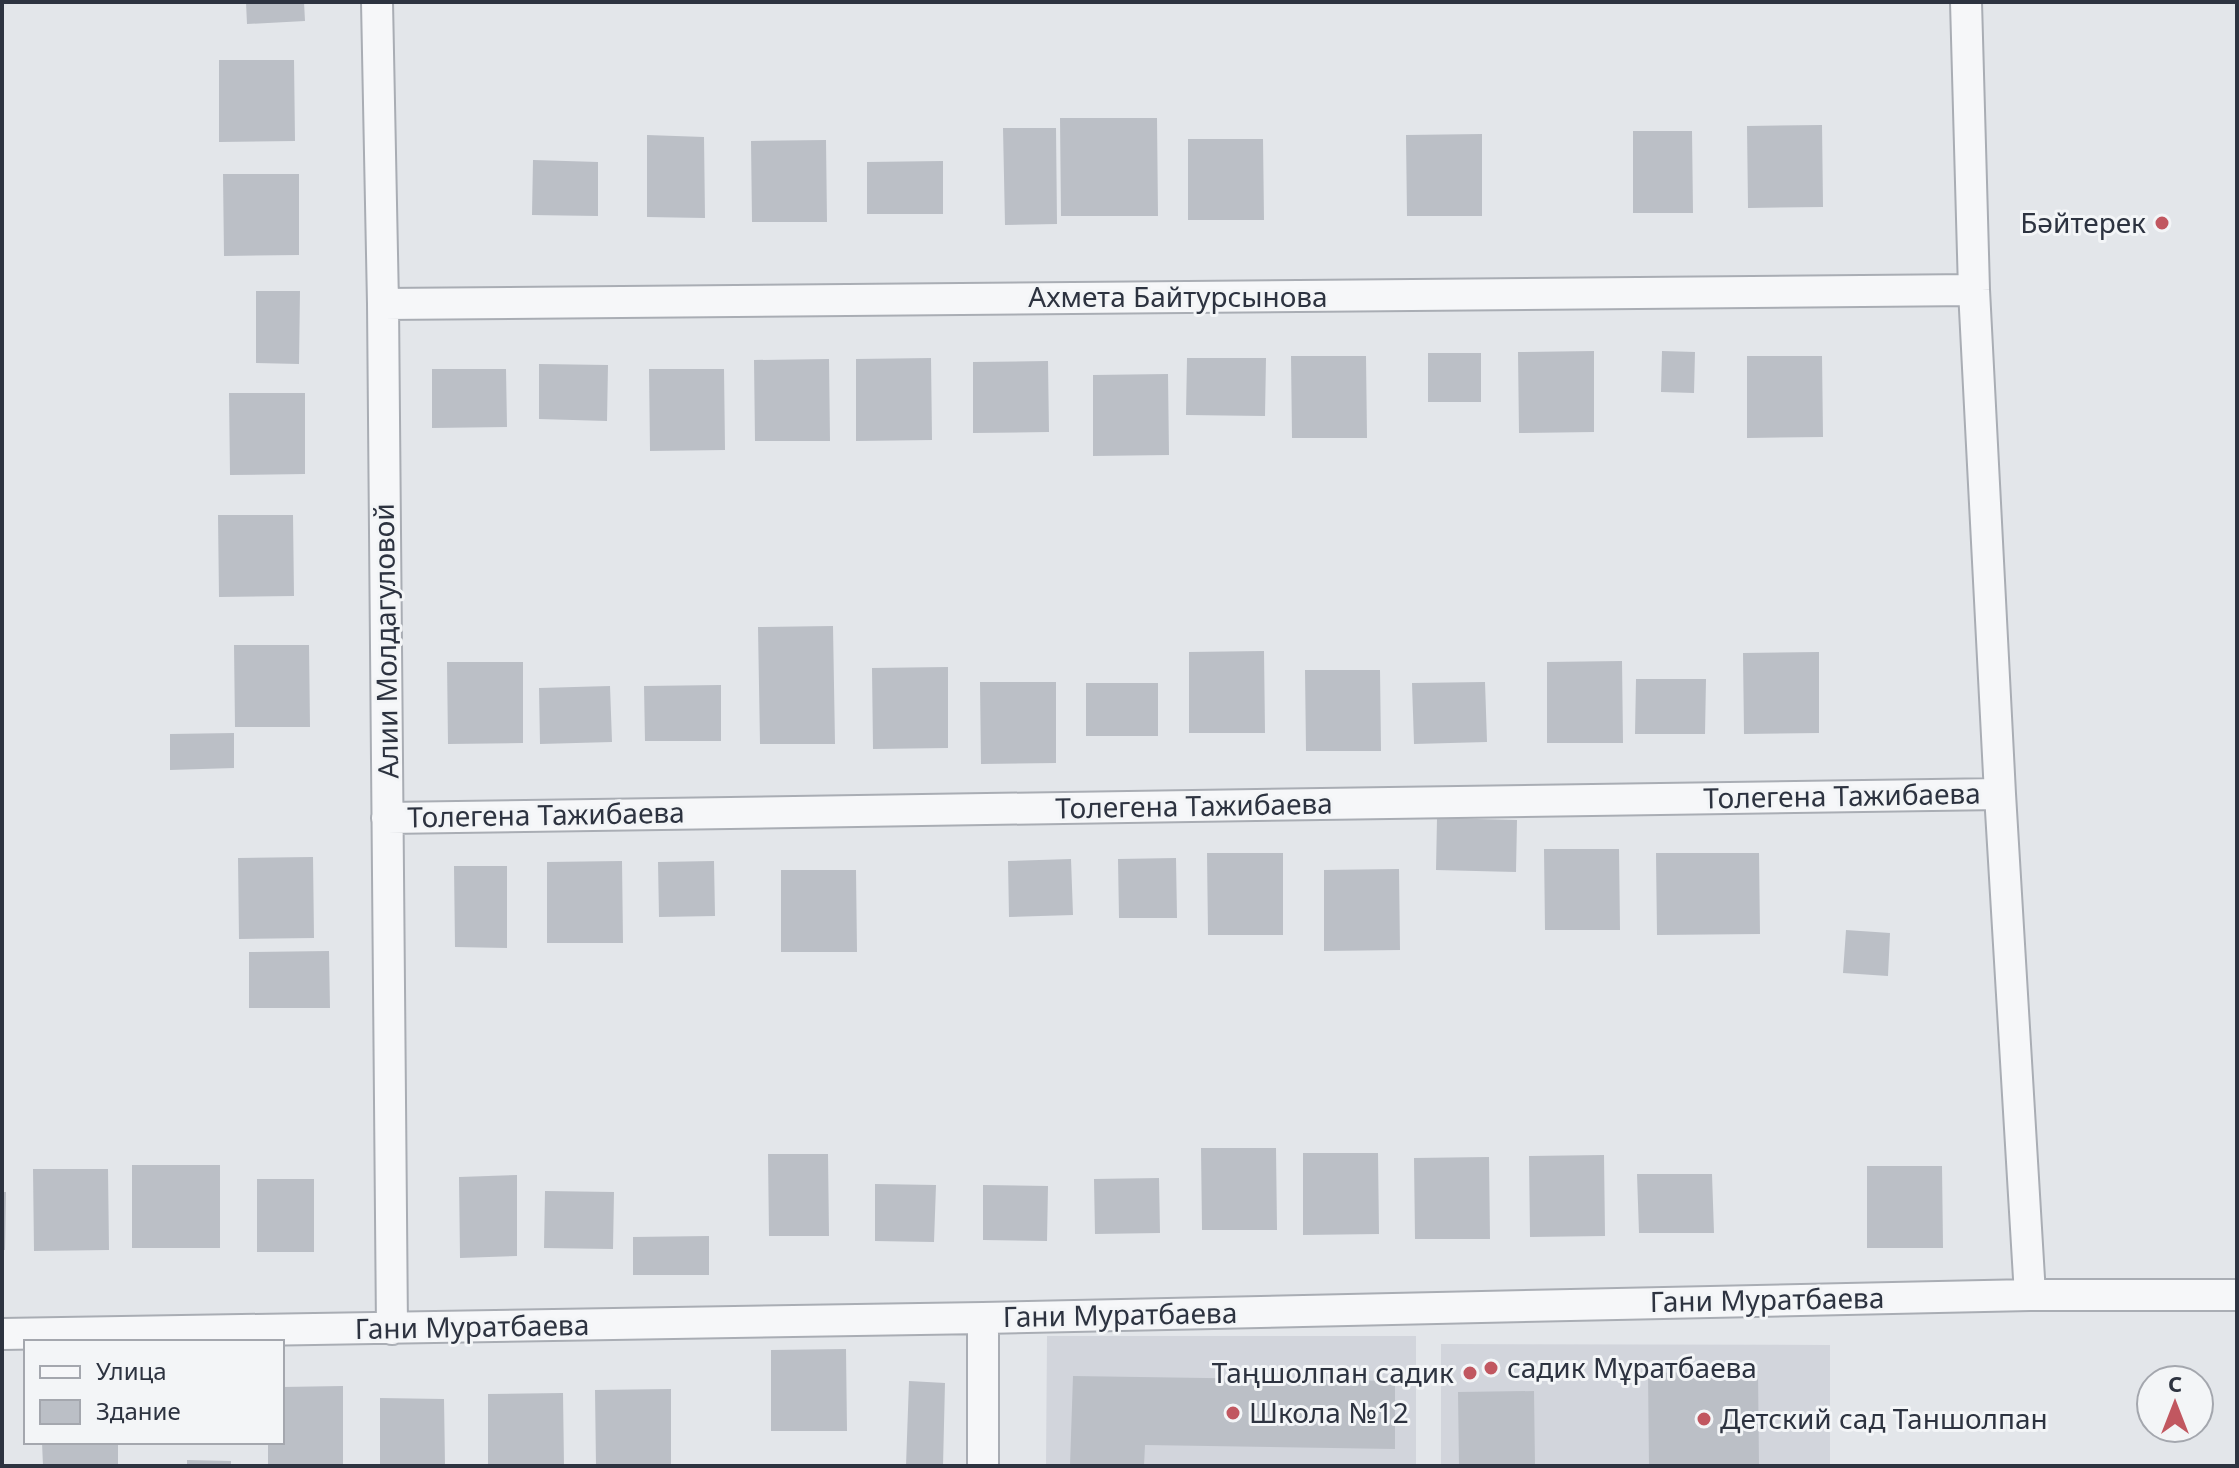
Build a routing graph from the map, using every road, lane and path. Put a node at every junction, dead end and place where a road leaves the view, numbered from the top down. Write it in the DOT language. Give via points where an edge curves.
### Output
graph roads {
  1 [pos="377,2"];
  2 [pos="1966,2"];
  3 [pos="1974,290"];
  4 [pos="383,304"];
  5 [pos="2000,794"];
  6 [pos="387,818"];
  7 [pos="2030,1295"];
  8 [pos="2237,1295"];
  9 [pos="983,1318"];
  10 [pos="392,1329"];
  11 [pos="2,1334"];
  12 [pos="983,1466"];
  1 -- 4 [label="street, Алии Молдагуловой"];
  2 -- 3 [label="street"];
  3 -- 4 [label="street, Ахмета Байтурсынова"];
  3 -- 5 [label="street"];
  4 -- 6 [label="street, Алии Молдагуловой"];
  5 -- 6 [label="street, Толегена Тажибаева"];
  5 -- 7 [label="street"];
  6 -- 10 [label="street, Алии Молдагуловой"];
  7 -- 8 [label="street, Гани Муратбаева"];
  7 -- 9 [label="street, Гани Муратбаева"];
  9 -- 10 [label="street, Гани Муратбаева"];
  9 -- 12 [label="street"];
  10 -- 11 [label="street, Гани Муратбаева"];
}
